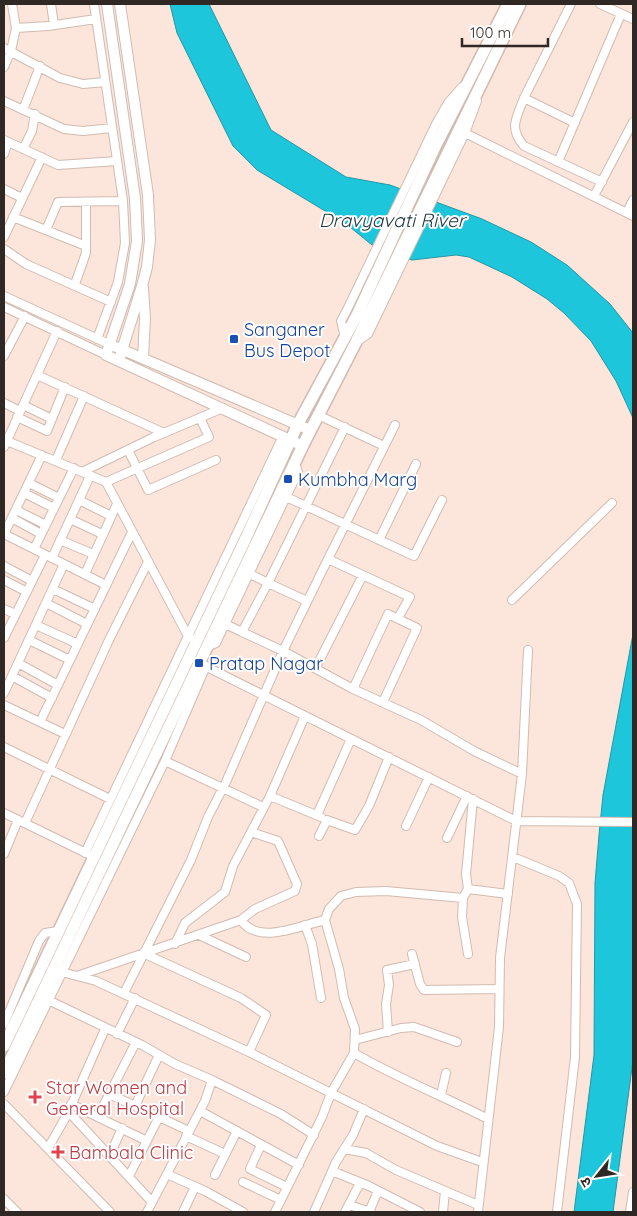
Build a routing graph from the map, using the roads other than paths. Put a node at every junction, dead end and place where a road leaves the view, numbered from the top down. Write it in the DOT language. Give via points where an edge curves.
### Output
graph roads {
  1 [pos="12,4"];
  2 [pos="51,4"];
  3 [pos="94,4"];
  4 [pos="106,4"];
  5 [pos="120,4"];
  6 [pos="508,4"];
  7 [pos="520,4"];
  8 [pos="526,4"];
  9 [pos="571,4"];
  10 [pos="600,4"];
  11 [pos="609,6"];
  12 [pos="621,14"];
  13 [pos="96,19"];
  14 [pos="633,19"];
  15 [pos="54,25"];
  16 [pos="16,28"];
  17 [pos="7,50"];
  18 [pos="40,66"];
  19 [pos="4,67"];
  20 [pos="472,74"];
  21 [pos="105,82"];
  22 [pos="524,98"];
  23 [pos="476,100"];
  24 [pos="4,101"];
  25 [pos="23,110"];
  26 [pos="35,114"];
  27 [pos="633,122"];
  28 [pos="575,123"];
  29 [pos="112,128"];
  30 [pos="465,133"];
  31 [pos="6,141"];
  32 [pos="23,149"];
  33 [pos="4,154"];
  34 [pos="42,157"];
  35 [pos="117,161"];
  36 [pos="558,162"];
  37 [pos="602,182"];
  38 [pos="4,189"];
  39 [pos="594,196"];
  40 [pos="22,198"];
  41 [pos="123,200"];
  42 [pos="633,200"];
  43 [pos="86,202"];
  44 [pos="630,214"];
  45 [pos="13,217"];
  46 [pos="46,230"];
  47 [pos="4,237"];
  48 [pos="86,246"];
  49 [pos="4,249"];
  50 [pos="76,284"];
  51 [pos="142,286"];
  52 [pos="4,296"];
  53 [pos="371,297"];
  54 [pos="111,302"];
  55 [pos="4,307"];
  56 [pos="25,316"];
  57 [pos="57,331"];
  58 [pos="97,339"];
  59 [pos="351,339"];
  60 [pos="108,350"];
  61 [pos="123,350"];
  62 [pos="4,356"];
  63 [pos="143,358"];
  64 [pos="119,360"];
  65 [pos="37,375"];
  66 [pos="65,387"];
  67 [pos="84,396"];
  68 [pos="4,403"];
  69 [pos="224,408"];
  70 [pos="20,411"];
  71 [pos="318,415"];
  72 [pos="200,418"];
  73 [pos="52,419"];
  74 [pos="298,424"];
  75 [pos="395,425"];
  76 [pos="345,427"];
  77 [pos="310,430"];
  78 [pos="164,433"];
  79 [pos="287,438"];
  80 [pos="5,444"];
  81 [pos="302,446"];
  82 [pos="384,446"];
  83 [pos="128,450"];
  84 [pos="42,455"];
  85 [pos="56,460"];
  86 [pos="216,460"];
  87 [pos="416,464"];
  88 [pos="74,468"];
  89 [pos="138,469"];
  90 [pos="86,474"];
  91 [pos="28,482"];
  92 [pos="106,482"];
  93 [pos="24,493"];
  94 [pos="284,496"];
  95 [pos="59,498"];
  96 [pos="80,500"];
  97 [pos="442,500"];
  98 [pos="612,503"];
  99 [pos="117,504"];
  100 [pos="305,506"];
  101 [pos="54,508"];
  102 [pos="16,510"];
  103 [pos="111,516"];
  104 [pos="12,518"];
  105 [pos="70,519"];
  106 [pos="344,523"];
  107 [pos="46,525"];
  108 [pos="132,532"];
  109 [pos="4,534"];
  110 [pos="42,534"];
  111 [pos="102,534"];
  112 [pos="60,540"];
  113 [pos="379,540"];
  114 [pos="34,549"];
  115 [pos="93,554"];
  116 [pos="49,557"];
  117 [pos="328,559"];
  118 [pos="148,562"];
  119 [pos="64,564"];
  120 [pos="4,566"];
  121 [pos="247,572"];
  122 [pos="85,574"];
  123 [pos="363,575"];
  124 [pos="4,580"];
  125 [pos="32,581"];
  126 [pos="268,583"];
  127 [pos="106,585"];
  128 [pos="53,589"];
  129 [pos="26,592"];
  130 [pos="512,600"];
  131 [pos="307,601"];
  132 [pos="46,603"];
  133 [pos="95,609"];
  134 [pos="4,610"];
  135 [pos="15,614"];
  136 [pos="398,618"];
  137 [pos="222,622"];
  138 [pos="88,624"];
  139 [pos="36,625"];
  140 [pos="6,629"];
  141 [pos="242,632"];
  142 [pos="4,638"];
  143 [pos="192,638"];
  144 [pos="29,640"];
  145 [pos="78,644"];
  146 [pos="528,650"];
  147 [pos="284,652"];
  148 [pos="70,660"];
  149 [pos="18,663"];
  150 [pos="202,665"];
  151 [pos="316,667"];
  152 [pos="12,676"];
  153 [pos="58,685"];
  154 [pos="353,689"];
  155 [pos="4,693"];
  156 [pos="264,696"];
  157 [pos="52,698"];
  158 [pos="383,702"];
  159 [pos="4,705"];
  160 [pos="305,716"];
  161 [pos="40,722"];
  162 [pos="65,734"];
  163 [pos="351,739"];
  164 [pos="4,747"];
  165 [pos="388,757"];
  166 [pos="165,761"];
  167 [pos="49,769"];
  168 [pos="522,774"];
  169 [pos="430,777"];
  170 [pos="223,789"];
  171 [pos="270,796"];
  172 [pos="470,797"];
  173 [pos="110,799"];
  174 [pos="263,807"];
  175 [pos="4,813"];
  176 [pos="317,815"];
  177 [pos="327,820"];
  178 [pos="516,820"];
  179 [pos="22,822"];
  180 [pos="633,822"];
  181 [pos="406,826"];
  182 [pos="251,832"];
  183 [pos="319,836"];
  184 [pos="447,838"];
  185 [pos="4,854"];
  186 [pos="90,855"];
  187 [pos="512,857"];
  188 [pos="468,889"];
  189 [pos="508,894"];
  190 [pos="463,898"];
  191 [pos="241,920"];
  192 [pos="325,920"];
  193 [pos="305,925"];
  194 [pos="58,931"];
  195 [pos="199,935"];
  196 [pos="175,944"];
  197 [pos="143,953"];
  198 [pos="412,954"];
  199 [pos="468,954"];
  200 [pos="246,957"];
  201 [pos="415,964"];
  202 [pos="57,971"];
  203 [pos="77,976"];
  204 [pos="499,989"];
  205 [pos="124,993"];
  206 [pos="134,998"];
  207 [pos="322,998"];
  208 [pos="45,999"];
  209 [pos="4,1024"];
  210 [pos="105,1029"];
  211 [pos="388,1032"];
  212 [pos="118,1034"];
  213 [pos="355,1040"];
  214 [pos="136,1042"];
  215 [pos="457,1042"];
  216 [pos="4,1046"];
  217 [pos="249,1052"];
  218 [pos="354,1053"];
  219 [pos="159,1055"];
  220 [pos="4,1073"];
  221 [pos="446,1073"];
  222 [pos="212,1080"];
  223 [pos="4,1092"];
  224 [pos="331,1093"];
  225 [pos="109,1094"];
  226 [pos="441,1095"];
  227 [pos="4,1104"];
  228 [pos="135,1106"];
  229 [pos="69,1107"];
  230 [pos="364,1109"];
  231 [pos="200,1111"];
  232 [pos="98,1116"];
  233 [pos="159,1117"];
  234 [pos="488,1119"];
  235 [pos="122,1128"];
  236 [pos="236,1131"];
  237 [pos="188,1134"];
  238 [pos="314,1135"];
  239 [pos="148,1141"];
  240 [pos="261,1145"];
  241 [pos="48,1148"];
  242 [pos="344,1149"];
  243 [pos="225,1154"];
  244 [pos="110,1156"];
  245 [pos="482,1162"];
  246 [pos="299,1166"];
  247 [pos="250,1169"];
  248 [pos="332,1171"];
  249 [pos="167,1174"];
  250 [pos="215,1175"];
  251 [pos="129,1176"];
  252 [pos="360,1183"];
  253 [pos="195,1187"];
  254 [pos="287,1187"];
  255 [pos="378,1191"];
  256 [pos="445,1191"];
  257 [pos="633,1192"];
  258 [pos="4,1200"];
  259 [pos="280,1200"];
  260 [pos="152,1202"];
  261 [pos="347,1209"];
  262 [pos="478,1209"];
  263 [pos="17,1212"];
  264 [pos="110,1212"];
  265 [pos="147,1212"];
  266 [pos="183,1212"];
  267 [pos="243,1212"];
  268 [pos="274,1212"];
  269 [pos="314,1212"];
  270 [pos="369,1212"];
  271 [pos="420,1212"];
  272 [pos="443,1212"];
  273 [pos="557,1212"];
  274 [pos="630,1212"];
  1 -- 16 [label="street"];
  2 -- 15 [label="street"];
  3 -- 13 [label="street"];
  4 -- 60 [label="main road" via="135,198 137,241 134,266"];
  5 -- 51 [label="main road" via="148,195 150,240"];
  6 -- 20 [label="highway"];
  7 -- 23 [label="highway"];
  8 -- 23 [label="street"];
  9 -- 22 [label="street"];
  10 -- 11 [label="street"];
  11 -- 12 [label="street"];
  12 -- 14 [label="street"];
  12 -- 28 [label="street"];
  13 -- 15 [label="street"];
  13 -- 21 [label="street"];
  15 -- 16 [label="street"];
  16 -- 17 [label="street"];
  17 -- 18 [label="street"];
  17 -- 19 [label="street"];
  18 -- 21 [label="street" via="60,78 83,84"];
  18 -- 25 [label="street"];
  20 -- 53 [label="highway" via="436,145"];
  20 -- 59 [label="street" via="448,103 436,124 341,321"];
  21 -- 29 [label="street"];
  22 -- 28 [label="street"];
  22 -- 36 [label="street" via="515,136 524,146"];
  23 -- 30 [label="street"];
  23 -- 53 [label="highway"];
  24 -- 25 [label="street"];
  25 -- 26 [label="street"];
  26 -- 29 [label="street" via="64,129"];
  26 -- 32 [label="street" via="32,131"];
  27 -- 37 [label="street"];
  28 -- 36 [label="street"];
  29 -- 35 [label="street"];
  30 -- 39 [label="street"];
  30 -- 59 [label="street" via="368,334"];
  31 -- 32 [label="street"];
  31 -- 33 [label="street"];
  32 -- 34 [label="street"];
  34 -- 35 [label="street" via="62,165"];
  34 -- 40 [label="street"];
  35 -- 41 [label="street"];
  36 -- 37 [label="street"];
  37 -- 39 [label="street"];
  38 -- 40 [label="street"];
  39 -- 44 [label="street"];
  40 -- 45 [label="street"];
  41 -- 43 [label="street"];
  41 -- 54 [label="street" via="125,243"];
  42 -- 44 [label="street"];
  43 -- 46 [label="street" via="58,202"];
  43 -- 48 [label="street"];
  45 -- 46 [label="street"];
  45 -- 47 [label="street"];
  46 -- 48 [label="street"];
  48 -- 50 [label="street"];
  49 -- 50 [label="street" via="26,264"];
  50 -- 54 [label="street"];
  51 -- 61 [label="main road"];
  51 -- 63 [label="main road" via="145,310"];
  52 -- 58 [label="street"];
  53 -- 59 [label="highway"];
  54 -- 58 [label="street"];
  55 -- 56 [label="street"];
  56 -- 57 [label="street"];
  56 -- 62 [label="street"];
  57 -- 60 [label="street"];
  57 -- 65 [label="street"];
  58 -- 60 [label="street"];
  59 -- 71 [label="highway"];
  59 -- 74 [label="highway"];
  60 -- 61 [label="main road"];
  60 -- 64 [label="main road"];
  61 -- 63 [label="main road"];
  61 -- 64 [label="main road"];
  63 -- 74 [label="main road"];
  64 -- 69 [label="main road"];
  65 -- 66 [label="street"];
  65 -- 70 [label="street"];
  66 -- 67 [label="street"];
  66 -- 73 [label="street"];
  67 -- 78 [label="street"];
  67 -- 85 [label="street"];
  68 -- 70 [label="street"];
  69 -- 72 [label="street"];
  69 -- 79 [label="main road"];
  70 -- 73 [label="street"];
  70 -- 73 [label="street" via="47,431"];
  70 -- 80 [label="street"];
  71 -- 76 [label="street"];
  71 -- 77 [label="highway"];
  72 -- 78 [label="street"];
  72 -- 89 [label="street" via="209,437"];
  74 -- 77 [label="main road"];
  74 -- 79 [label="highway"];
  75 -- 82 [label="street"];
  76 -- 82 [label="street"];
  76 -- 100 [label="street"];
  77 -- 81 [label="highway"];
  78 -- 83 [label="street"];
  79 -- 81 [label="main road"];
  79 -- 143 [label="highway" via="244,542"];
  80 -- 84 [label="street"];
  81 -- 94 [label="highway"];
  82 -- 106 [label="street"];
  83 -- 89 [label="street"];
  83 -- 90 [label="street"];
  84 -- 85 [label="street"];
  84 -- 91 [label="street"];
  85 -- 88 [label="street"];
  86 -- 89 [label="street" via="148,490"];
  87 -- 113 [label="street"];
  88 -- 90 [label="street"];
  88 -- 95 [label="street"];
  89 -- 92 [label="street"];
  90 -- 92 [label="street"];
  90 -- 96 [label="street"];
  91 -- 93 [label="street"];
  91 -- 95 [label="street"];
  92 -- 99 [label="street"];
  93 -- 101 [label="street"];
  93 -- 102 [label="street"];
  94 -- 100 [label="street"];
  94 -- 121 [label="highway"];
  95 -- 101 [label="street"];
  96 -- 103 [label="street"];
  96 -- 105 [label="street"];
  97 -- 113 [label="street" via="414,556"];
  98 -- 130 [label="street"];
  99 -- 103 [label="street"];
  99 -- 108 [label="street"];
  100 -- 106 [label="street"];
  100 -- 126 [label="street"];
  101 -- 107 [label="street"];
  102 -- 104 [label="street"];
  102 -- 107 [label="street"];
  103 -- 111 [label="street"];
  104 -- 109 [label="street"];
  104 -- 110 [label="street"];
  105 -- 111 [label="street"];
  105 -- 112 [label="street"];
  106 -- 113 [label="street"];
  106 -- 117 [label="street"];
  107 -- 110 [label="street"];
  108 -- 118 [label="street"];
  108 -- 127 [label="street"];
  109 -- 114 [label="street"];
  110 -- 114 [label="street"];
  111 -- 115 [label="street"];
  112 -- 115 [label="street"];
  112 -- 116 [label="street"];
  114 -- 116 [label="street"];
  115 -- 122 [label="street"];
  116 -- 119 [label="street"];
  116 -- 125 [label="street"];
  117 -- 123 [label="street"];
  117 -- 131 [label="street"];
  118 -- 143 [label="street"];
  118 -- 162 [label="street"];
  119 -- 122 [label="street"];
  119 -- 128 [label="street"];
  120 -- 125 [label="street"];
  121 -- 126 [label="street"];
  121 -- 137 [label="highway"];
  122 -- 127 [label="street"];
  123 -- 136 [label="street" via="410,597"];
  123 -- 151 [label="street"];
  124 -- 129 [label="street"];
  125 -- 129 [label="street"];
  126 -- 131 [label="street"];
  126 -- 141 [label="street"];
  127 -- 133 [label="street"];
  128 -- 132 [label="street"];
  128 -- 133 [label="street"];
  129 -- 135 [label="street"];
  131 -- 147 [label="street"];
  132 -- 138 [label="street"];
  132 -- 139 [label="street"];
  133 -- 138 [label="street"];
  134 -- 135 [label="street"];
  135 -- 140 [label="street"];
  136 -- 154 [label="street" via="388,614"];
  136 -- 158 [label="street" via="417,628"];
  137 -- 141 [label="street"];
  137 -- 150 [label="highway" via="206,647"];
  138 -- 145 [label="street"];
  139 -- 144 [label="street"];
  139 -- 145 [label="street"];
  140 -- 142 [label="street"];
  141 -- 147 [label="street"];
  143 -- 173 [label="street"];
  143 -- 186 [label="highway"];
  144 -- 148 [label="street"];
  144 -- 149 [label="street"];
  145 -- 148 [label="street"];
  146 -- 168 [label="street"];
  147 -- 151 [label="street"];
  147 -- 156 [label="street"];
  148 -- 153 [label="street"];
  149 -- 152 [label="street"];
  149 -- 153 [label="street"];
  150 -- 156 [label="street"];
  150 -- 166 [label="street"];
  150 -- 202 [label="highway"];
  151 -- 154 [label="street"];
  152 -- 155 [label="street"];
  152 -- 157 [label="street"];
  153 -- 157 [label="street"];
  154 -- 158 [label="street"];
  156 -- 160 [label="street"];
  156 -- 170 [label="street"];
  157 -- 161 [label="street"];
  158 -- 168 [label="street"];
  159 -- 161 [label="street"];
  160 -- 163 [label="street"];
  160 -- 171 [label="street"];
  161 -- 162 [label="street"];
  162 -- 167 [label="street"];
  163 -- 165 [label="street"];
  163 -- 176 [label="street"];
  164 -- 167 [label="street"];
  165 -- 169 [label="street"];
  165 -- 177 [label="street" via="369,806 355,830"];
  166 -- 170 [label="street"];
  166 -- 202 [label="street"];
  167 -- 173 [label="street"];
  167 -- 179 [label="street"];
  168 -- 178 [label="street"];
  169 -- 172 [label="street"];
  169 -- 181 [label="street"];
  170 -- 174 [label="street"];
  170 -- 197 [label="street"];
  171 -- 174 [label="street"];
  171 -- 176 [label="street"];
  172 -- 178 [label="street"];
  172 -- 184 [label="street"];
  172 -- 188 [label="street"];
  173 -- 186 [label="street"];
  174 -- 182 [label="street"];
  175 -- 179 [label="street"];
  176 -- 177 [label="street"];
  177 -- 183 [label="street"];
  178 -- 180 [label="street"];
  178 -- 187 [label="street"];
  179 -- 185 [label="street"];
  179 -- 186 [label="street"];
  182 -- 191 [label="street" via="278,841 297,884 295,891 255,909"];
  182 -- 196 [label="street" via="233,866 225,892 185,923"];
  186 -- 194 [label="highway"];
  187 -- 189 [label="street"];
  187 -- 273 [label="street" via="569,883 577,904 575,1057"];
  188 -- 189 [label="street"];
  188 -- 190 [label="street"];
  189 -- 204 [label="street"];
  190 -- 192 [label="street" via="386,891 356,892 341,896 329,909"];
  190 -- 199 [label="street" via="462,917"];
  191 -- 193 [label="street" via="246,928 261,933"];
  191 -- 195 [label="street"];
  192 -- 193 [label="street"];
  192 -- 213 [label="street" via="355,1029"];
  193 -- 207 [label="street" via="312,944"];
  194 -- 209 [label="street" via="45,933 39,940"];
  194 -- 216 [label="highway"];
  195 -- 196 [label="street"];
  195 -- 200 [label="street"];
  196 -- 197 [label="street"];
  197 -- 203 [label="street"];
  197 -- 205 [label="street"];
  197 -- 217 [label="street" via="241,998 266,1015"];
  198 -- 201 [label="street"];
  201 -- 204 [label="street" via="424,990"];
  201 -- 211 [label="street" via="387,970"];
  202 -- 203 [label="street"];
  202 -- 208 [label="highway"];
  203 -- 205 [label="street"];
  204 -- 234 [label="street" via="499,1027"];
  205 -- 206 [label="street"];
  206 -- 212 [label="street"];
  206 -- 217 [label="street"];
  208 -- 210 [label="street"];
  208 -- 220 [label="highway"];
  208 -- 223 [label="street"];
  210 -- 212 [label="street"];
  210 -- 229 [label="street"];
  211 -- 213 [label="street"];
  211 -- 215 [label="street" via="414,1027"];
  212 -- 214 [label="street"];
  213 -- 218 [label="street"];
  214 -- 219 [label="street"];
  214 -- 225 [label="street"];
  217 -- 224 [label="street"];
  218 -- 224 [label="street"];
  218 -- 226 [label="street"];
  219 -- 222 [label="street"];
  219 -- 228 [label="street"];
  221 -- 226 [label="street"];
  222 -- 231 [label="street"];
  222 -- 238 [label="street" via="281,1114"];
  224 -- 230 [label="street"];
  224 -- 238 [label="street"];
  225 -- 228 [label="street"];
  225 -- 232 [label="street"];
  226 -- 234 [label="street"];
  227 -- 241 [label="street"];
  228 -- 233 [label="street"];
  229 -- 232 [label="street"];
  229 -- 241 [label="street"];
  229 -- 244 [label="street"];
  230 -- 242 [label="street"];
  230 -- 245 [label="street" via="437,1146"];
  231 -- 236 [label="street"];
  231 -- 237 [label="street"];
  232 -- 235 [label="street"];
  233 -- 237 [label="street"];
  233 -- 239 [label="street"];
  234 -- 245 [label="street"];
  235 -- 239 [label="street"];
  235 -- 244 [label="street"];
  236 -- 240 [label="street"];
  236 -- 243 [label="street"];
  237 -- 243 [label="street"];
  237 -- 249 [label="street"];
  238 -- 246 [label="street"];
  239 -- 251 [label="street"];
  240 -- 246 [label="street"];
  240 -- 247 [label="street"];
  241 -- 264 [label="street"];
  242 -- 248 [label="street"];
  242 -- 256 [label="street" via="366,1153"];
  243 -- 250 [label="street"];
  244 -- 251 [label="street"];
  245 -- 262 [label="street"];
  246 -- 254 [label="street"];
  247 -- 254 [label="street"];
  247 -- 259 [label="street" via="242,1184"];
  248 -- 252 [label="street"];
  248 -- 269 [label="street"];
  249 -- 253 [label="street"];
  249 -- 260 [label="street"];
  251 -- 260 [label="street"];
  252 -- 255 [label="street"];
  252 -- 261 [label="street"];
  253 -- 266 [label="street"];
  253 -- 267 [label="street"];
  254 -- 259 [label="street"];
  255 -- 270 [label="street"];
  255 -- 271 [label="street"];
  256 -- 262 [label="street"];
  256 -- 272 [label="street"];
  257 -- 274 [label="street"];
  258 -- 263 [label="street"];
  259 -- 268 [label="street"];
  260 -- 265 [label="street"];
  261 -- 270 [label="street"];
}
